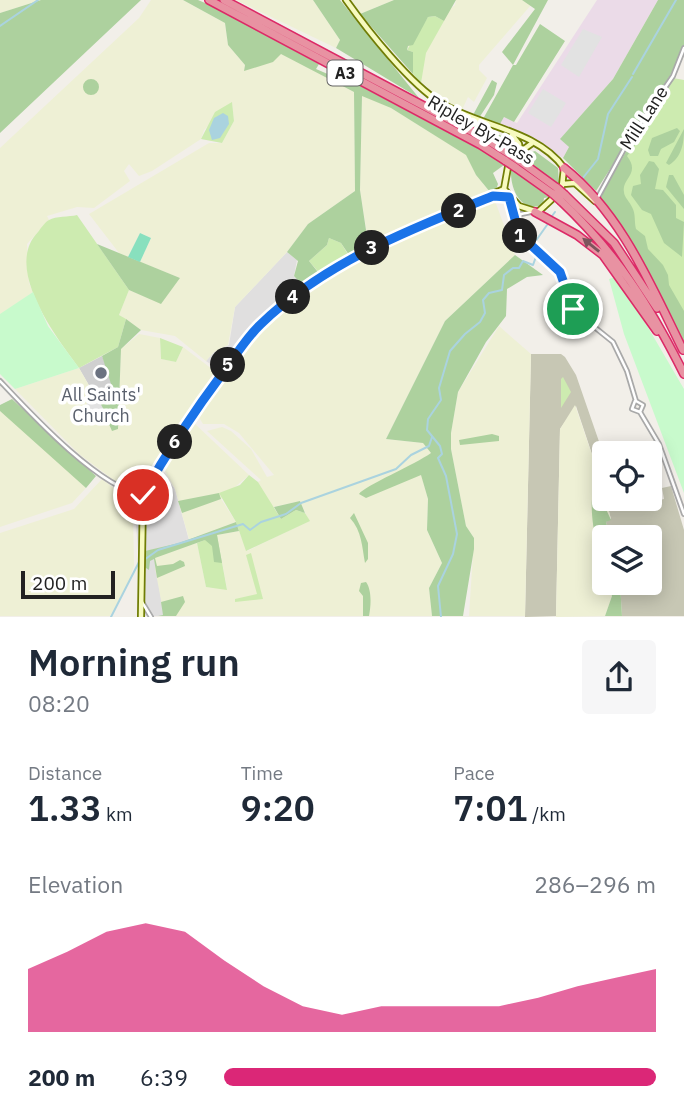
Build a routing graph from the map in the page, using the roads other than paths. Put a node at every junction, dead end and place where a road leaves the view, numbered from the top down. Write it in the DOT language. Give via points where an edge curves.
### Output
graph roads {
  1 [pos="209,0"];
  2 [pos="224,0"];
  3 [pos="346,0"];
  4 [pos="684,48"];
  5 [pos="512,134"];
  6 [pos="532,144"];
  7 [pos="514,159"];
  8 [pos="564,168"];
  9 [pos="505,189"];
  10 [pos="602,189"];
  11 [pos="557,190"];
  12 [pos="589,192"];
  13 [pos="493,196"];
  14 [pos="563,198"];
  15 [pos="510,199"];
  16 [pos="596,200"];
  17 [pos="533,212"];
  18 [pos="516,222"];
  19 [pos="684,350"];
  20 [pos="676,358"];
  21 [pos="684,374"];
  22 [pos="0,381"];
  23 [pos="636,401"];
  24 [pos="640,412"];
  25 [pos="143,495"];
  26 [pos="684,514"];
  27 [pos="142,602"];
  28 [pos="141,617"];
  29 [pos="151,617"];
  1 -- 7 [label="highway, Ripley By-Pass / A3"];
  2 -- 7 [label="highway, Ripley By-Pass / A3" via="432,110"];
  3 -- 5 [label="main road" via="425,92 451,109"];
  4 -- 10 [label="street, Mill Lane" via="673,76"];
  5 -- 6 [label="main road"];
  5 -- 7 [label="main road" via="520,144"];
  6 -- 7 [label="main road"];
  6 -- 8 [label="main road"];
  7 -- 9 [label="main road"];
  7 -- 11 [label="highway, Ripley By-Pass / A3"];
  8 -- 11 [label="main road"];
  8 -- 12 [label="highway, A3"];
  9 -- 13 [label="main road"];
  9 -- 15 [label="main road"];
  10 -- 12 [label="street"];
  10 -- 16 [label="street, Mill Lane"];
  11 -- 14 [label="highway, Ripley By-Pass / A3, bridge"];
  11 -- 16 [label="main road" via="575,183"];
  11 -- 17 [label="main road" via="544,209"];
  12 -- 16 [label="highway, A3"];
  13 -- 15 [label="main road"];
  13 -- 25 [label="main road" via="351,258 262,323 194,411"];
  14 -- 19 [label="highway, Ripley By-Pass / A3" via="614,243"];
  14 -- 20 [label="highway, Ripley By-Pass / A3" via="619,261"];
  15 -- 17 [label="main road"];
  15 -- 18 [label="street"];
  16 -- 19 [label="highway, A3" via="632,250"];
  17 -- 18 [label="street" via="521,214"];
  20 -- 17 [label="highway, A3, one-way" via="603,255 577,234"];
  18 -- 23 [label="street" via="530,247 560,272 577,313 604,333 618,351"];
  20 -- 21 [label="highway, A3"];
  22 -- 25 [label="street" via="102,475 123,490"];
  23 -- 24 [label="street" via="643,405"];
  23 -- 24 [label="street" via="632,409"];
  24 -- 26 [label="street" via="663,454"];
  25 -- 27 [label="main road"];
  27 -- 28 [label="main road"];
  27 -- 29 [label="street"];
}
